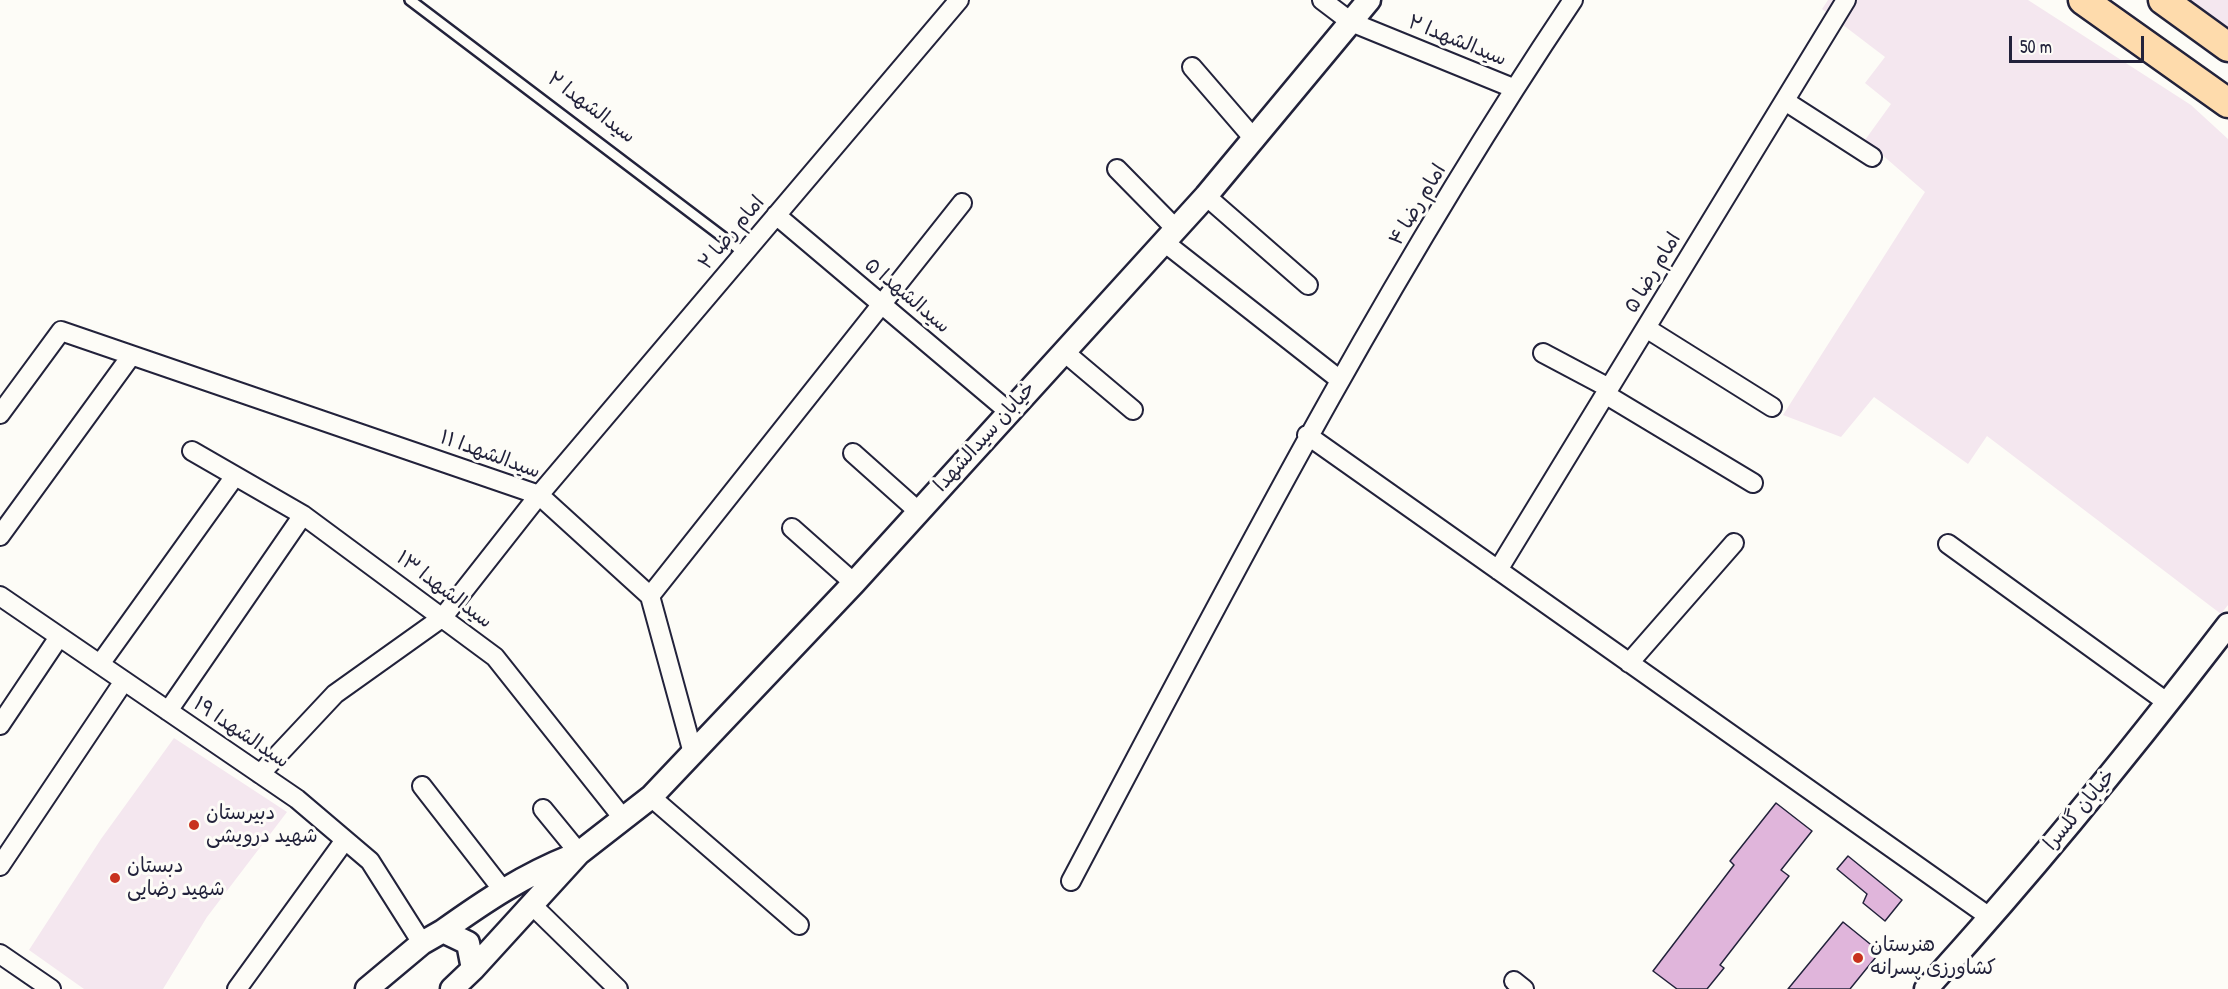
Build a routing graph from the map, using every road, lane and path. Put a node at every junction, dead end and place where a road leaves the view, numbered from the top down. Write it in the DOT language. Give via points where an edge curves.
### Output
graph roads {
  1 [pos="410,0"];
  2 [pos="1322,0"];
  3 [pos="1368,0"];
  4 [pos="1573,0"];
  5 [pos="1846,0"];
  6 [pos="2083,0"];
  7 [pos="2163,0"];
  8 [pos="957,1"];
  9 [pos="1351,22"];
  10 [pos="2228,47"];
  11 [pos="1192,67"];
  12 [pos="1514,88"];
  13 [pos="1785,101"];
  14 [pos="2228,103"];
  15 [pos="1255,140"];
  16 [pos="1872,157"];
  17 [pos="1117,169"];
  18 [pos="1206,196"];
  19 [pos="962,203"];
  20 [pos="776,215"];
  21 [pos="1170,235"];
  22 [pos="744,253"];
  23 [pos="1308,285"];
  24 [pos="883,305"];
  25 [pos="1646,328"];
  26 [pos="1064,351"];
  27 [pos="1543,353"];
  28 [pos="130,356"];
  29 [pos="1340,380"];
  30 [pos="1607,391"];
  31 [pos="1772,407"];
  32 [pos="1133,410"];
  33 [pos="1008,411"];
  34 [pos="0,414"];
  35 [pos="1307,435"];
  36 [pos="192,451"];
  37 [pos="853,453"];
  38 [pos="235,476"];
  39 [pos="1753,483"];
  40 [pos="539,495"];
  41 [pos="918,511"];
  42 [pos="303,515"];
  43 [pos="792,528"];
  44 [pos="0,536"];
  45 [pos="1734,543"];
  46 [pos="1948,544"];
  47 [pos="1498,570"];
  48 [pos="854,583"];
  49 [pos="0,596"];
  50 [pos="650,596"];
  51 [pos="443,617"];
  52 [pos="2228,625"];
  53 [pos="59,637"];
  54 [pos="1629,663"];
  55 [pos="100,664"];
  56 [pos="124,681"];
  57 [pos="2168,703"];
  58 [pos="168,711"];
  59 [pos="0,725"];
  60 [pos="693,753"];
  61 [pos="260,774"];
  62 [pos="422,786"];
  63 [pos="651,797"];
  64 [pos="543,809"];
  65 [pos="622,817"];
  66 [pos="345,840"];
  67 [pos="579,853"];
  68 [pos="0,866"];
  69 [pos="1071,881"];
  70 [pos="502,889"];
  71 [pos="532,905"];
  72 [pos="1991,918"];
  73 [pos="799,925"];
  74 [pos="443,931"];
  75 [pos="422,943"];
  76 [pos="0,954"];
  77 [pos="473,969"];
  78 [pos="51,989"];
  79 [pos="237,989"];
  80 [pos="367,989"];
  81 [pos="452,989"];
  82 [pos="618,989"];
  83 [pos="1926,989"];
  1 -- 22 [label="lane, سیدالشهدا ۲"];
  2 -- 9 [label="street, سیدالشهدا ۲"];
  3 -- 9 [label="street, خیابان سیدالشهدا"];
  4 -- 12 [label="street, امام رضا ۴"];
  5 -- 13 [label="street, امام رضا ۵"];
  6 -- 14 [label="main road"];
  7 -- 10 [label="main road"];
  8 -- 20 [label="street, امام رضا ۲"];
  9 -- 12 [label="street, سیدالشهدا ۲"];
  9 -- 15 [label="street, خیابان سیدالشهدا"];
  11 -- 15 [label="street"];
  12 -- 29 [label="street, امام رضا ۴"];
  13 -- 16 [label="street"];
  13 -- 25 [label="street, امام رضا ۵"];
  15 -- 18 [label="street, خیابان سیدالشهدا"];
  17 -- 21 [label="street"];
  18 -- 21 [label="street, خیابان سیدالشهدا"];
  18 -- 23 [label="street"];
  19 -- 24 [label="street"];
  20 -- 22 [label="street, امام رضا ۲"];
  20 -- 24 [label="street, سیدالشهدا ۵"];
  21 -- 26 [label="street, خیابان سیدالشهدا"];
  21 -- 29 [label="street"];
  22 -- 40 [label="street, امام رضا ۲"];
  24 -- 33 [label="street, سیدالشهدا ۵"];
  24 -- 50 [label="street"];
  25 -- 30 [label="street, امام رضا ۵"];
  25 -- 31 [label="street"];
  26 -- 32 [label="street"];
  26 -- 33 [label="street, خیابان سیدالشهدا"];
  27 -- 30 [label="street"];
  28 -- 34 [label="street, سیدالشهدا ۱۱" via="61,331"];
  28 -- 40 [label="street, سیدالشهدا ۱۱"];
  28 -- 44 [label="street"];
  29 -- 35 [label="street, امام رضا ۴"];
  30 -- 39 [label="street"];
  30 -- 47 [label="street, امام رضا ۵"];
  33 -- 41 [label="street, خیابان سیدالشهدا"];
  35 -- 47 [label="street"];
  35 -- 69 [label="street, امام رضا ۴"];
  36 -- 38 [label="street, سیدالشهدا ۱۳"];
  37 -- 41 [label="street"];
  38 -- 42 [label="street, سیدالشهدا ۱۳"];
  38 -- 55 [label="street"];
  40 -- 50 [label="street, سیدالشهدا ۱۱"];
  40 -- 51 [label="street, امام رضا ۲"];
  41 -- 48 [label="street, خیابان سیدالشهدا"];
  42 -- 51 [label="street, سیدالشهدا ۱۳"];
  42 -- 58 [label="street"];
  43 -- 48 [label="street"];
  45 -- 54 [label="street"];
  46 -- 57 [label="street"];
  47 -- 54 [label="street"];
  48 -- 60 [label="street, خیابان سیدالشهدا"];
  49 -- 53 [label="street, سیدالشهدا ۱۹"];
  50 -- 60 [label="street"];
  51 -- 61 [label="street, امام رضا ۲" via="335,694"];
  51 -- 65 [label="street, سیدالشهدا ۱۳" via="495,657"];
  52 -- 57 [label="street, خیابان گلسرا"];
  53 -- 55 [label="street, سیدالشهدا ۱۹"];
  53 -- 59 [label="street"];
  54 -- 72 [label="street"];
  55 -- 56 [label="street, سیدالشهدا ۱۹"];
  56 -- 58 [label="street, سیدالشهدا ۱۹"];
  56 -- 68 [label="street"];
  57 -- 72 [label="street, خیابان گلسرا"];
  58 -- 61 [label="street, سیدالشهدا ۱۹"];
  60 -- 63 [label="street, خیابان سیدالشهدا"];
  61 -- 66 [label="street, سیدالشهدا ۱۹"];
  62 -- 70 [label="street"];
  63 -- 65 [label="street, خیابان سیدالشهدا"];
  63 -- 73 [label="street"];
  64 -- 67 [label="street"];
  65 -- 67 [label="street, خیابان سیدالشهدا"];
  66 -- 75 [label="street, سیدالشهدا ۱۹" via="370,861"];
  66 -- 79 [label="street"];
  67 -- 70 [label="street"];
  67 -- 71 [label="street"];
  70 -- 74 [label="street"];
  71 -- 77 [label="street"];
  71 -- 82 [label="street"];
  72 -- 83 [label="street, خیابان گلسرا"];
  74 -- 75 [label="street"];
  74 -- 77 [label="street" via="468,943"];
  75 -- 80 [label="street"];
  76 -- 78 [label="street"];
  77 -- 81 [label="street"];
}
